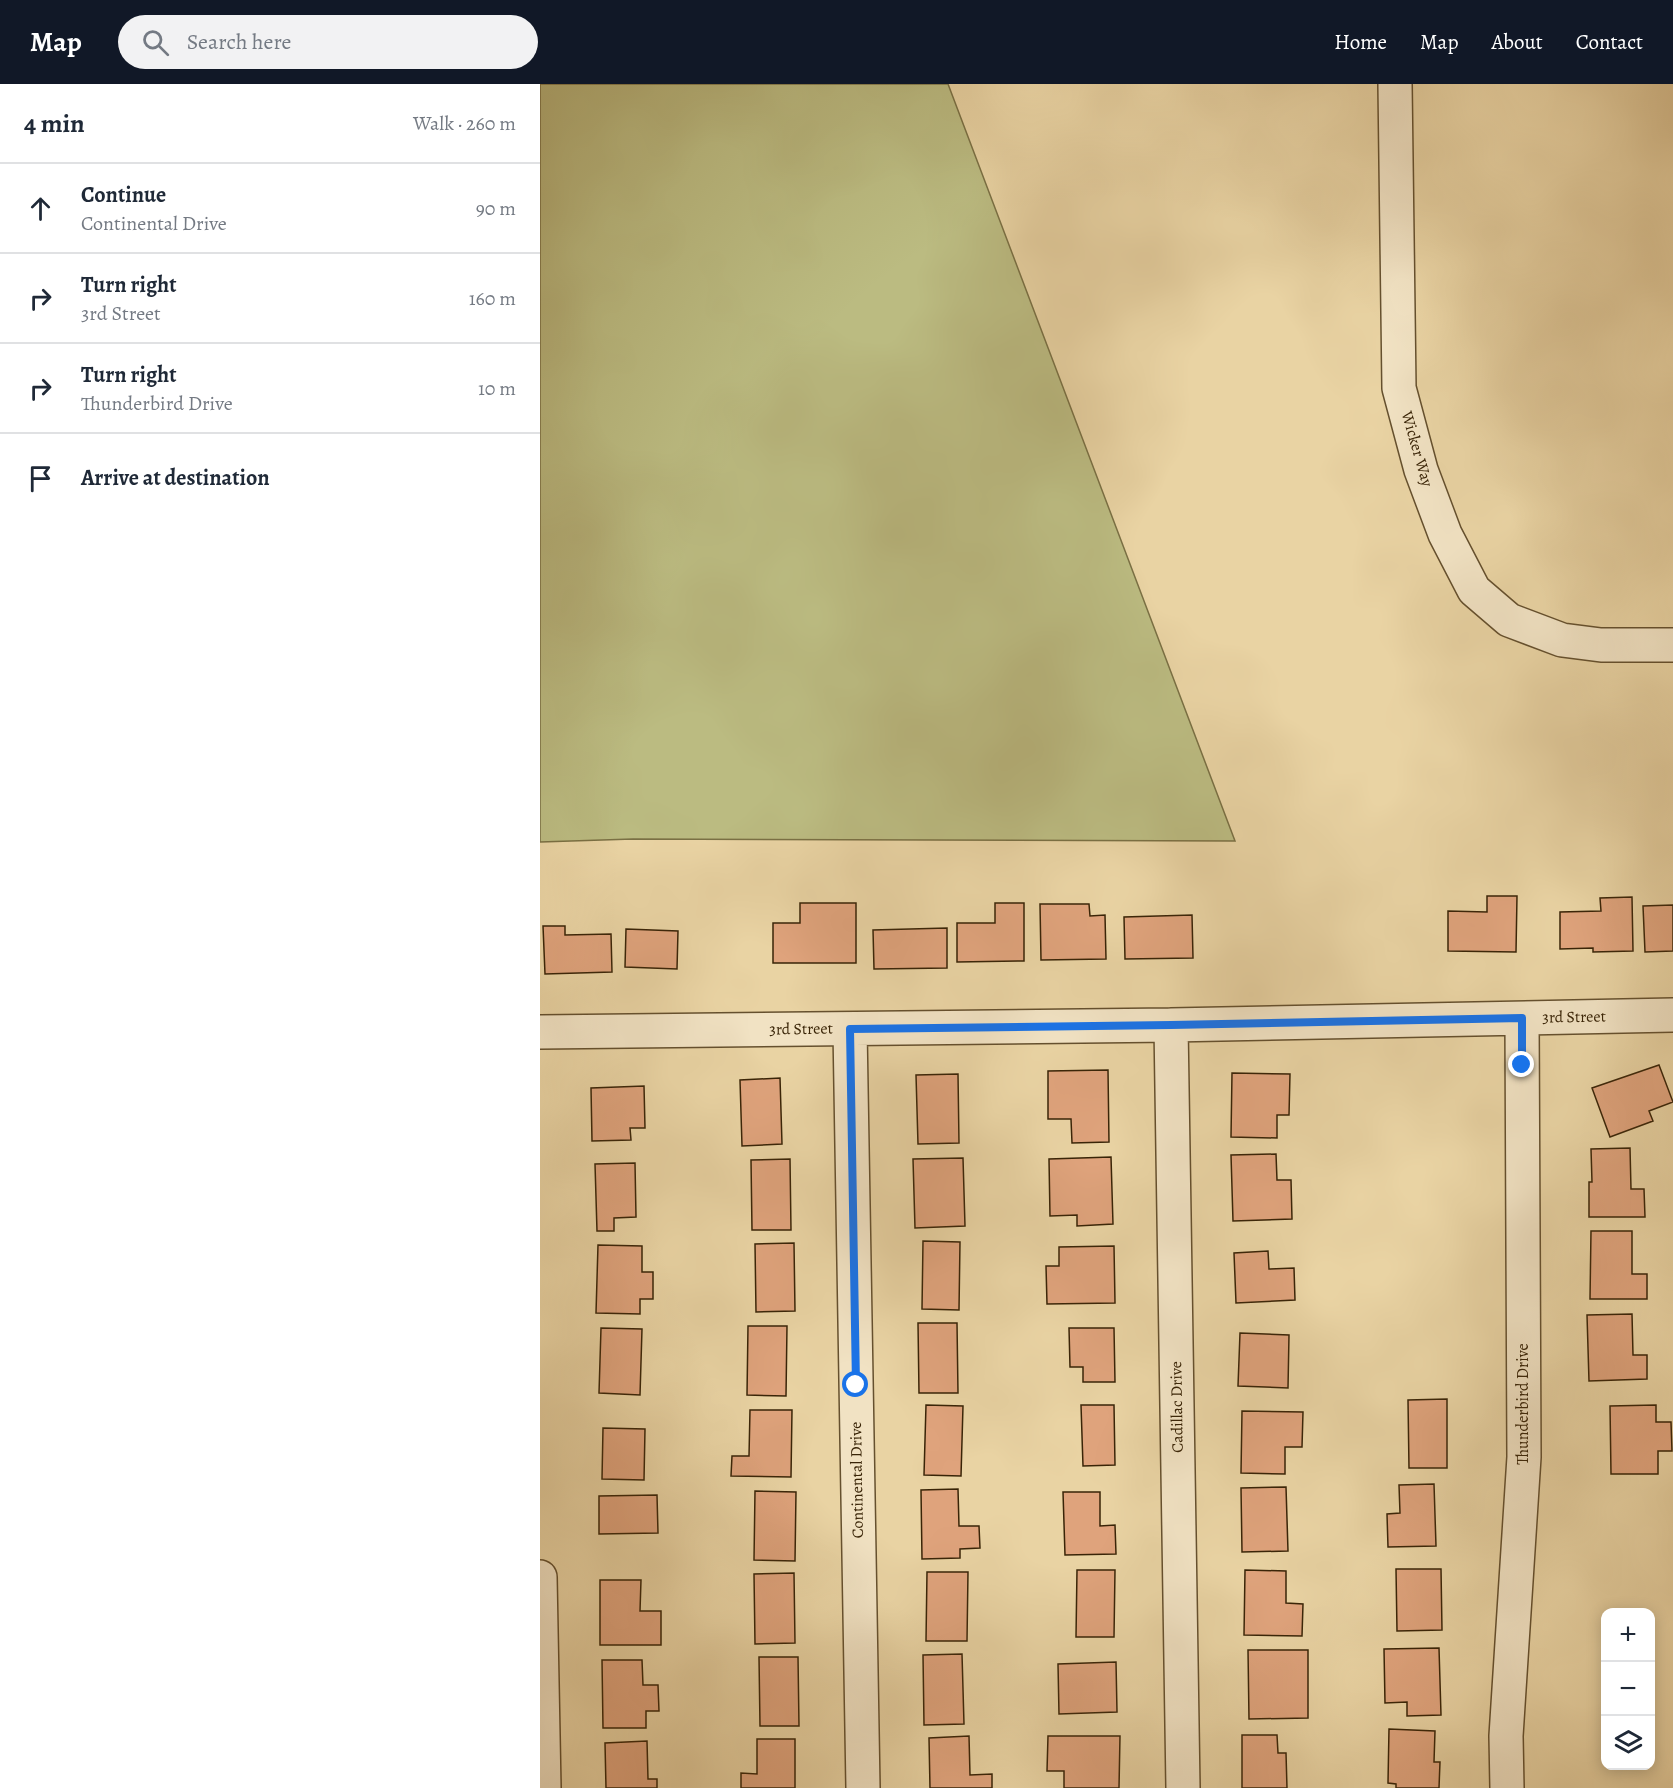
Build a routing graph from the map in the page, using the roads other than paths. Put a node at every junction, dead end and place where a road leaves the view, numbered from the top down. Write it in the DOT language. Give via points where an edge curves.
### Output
graph roads {
  1 [pos="1395,84"];
  2 [pos="1673,645"];
  3 [pos="1673,1015"];
  4 [pos="1522,1018"];
  5 [pos="1171,1025"];
  6 [pos="850,1029"];
  7 [pos="540,1032"];
  8 [pos="540,1577"];
  9 [pos="544,1788"];
  10 [pos="862,1788"];
  11 [pos="1183,1788"];
  12 [pos="1507,1788"];
  1 -- 2 [label="street, Wicker Way" via="1399,388 1421,470 1445,534 1474,590 1509,620 1562,640 1601,645"];
  3 -- 4 [label="street, 3rd Street"];
  4 -- 5 [label="street, 3rd Street"];
  4 -- 12 [label="street, Thunderbird Drive" via="1524,1457 1506,1736"];
  5 -- 6 [label="street, 3rd Street"];
  5 -- 11 [label="street, Cadillac Drive"];
  6 -- 7 [label="street, 3rd Street"];
  6 -- 10 [label="street, Continental Drive"];
  8 -- 9 [label="street"];
}
